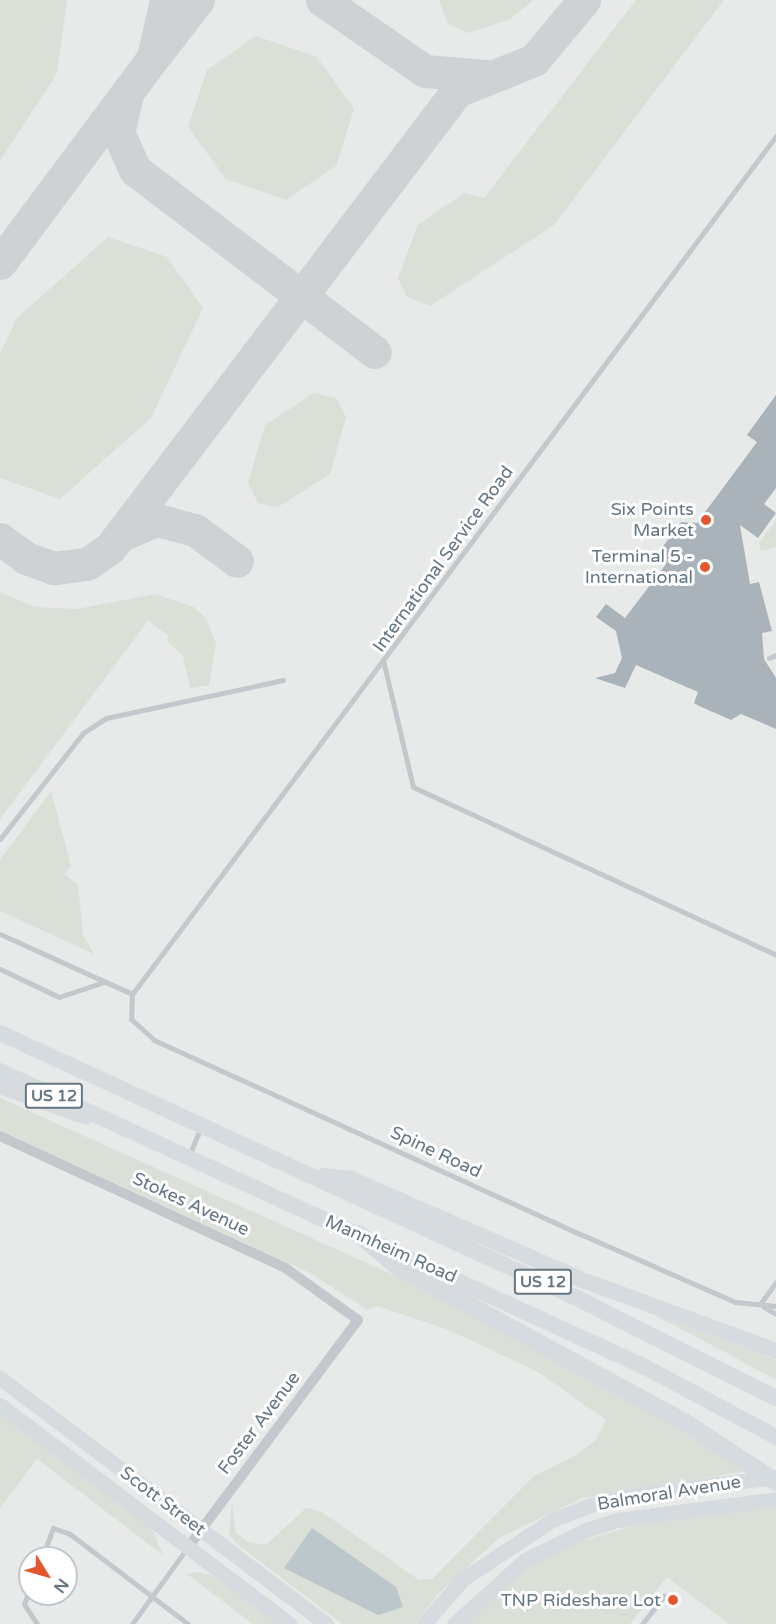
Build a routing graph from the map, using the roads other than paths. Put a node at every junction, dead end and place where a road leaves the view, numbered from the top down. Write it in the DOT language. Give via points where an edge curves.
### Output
graph roads {
  1 [pos="776,136"];
  2 [pos="776,656"];
  3 [pos="769,657"];
  4 [pos="383,660"];
  5 [pos="284,680"];
  6 [pos="0,839"];
  7 [pos="0,934"];
  8 [pos="776,955"];
  9 [pos="0,969"];
  10 [pos="104,982"];
  11 [pos="132,994"];
  12 [pos="0,1033"];
  13 [pos="0,1071"];
  14 [pos="0,1086"];
  15 [pos="108,1121"];
  16 [pos="202,1124"];
  17 [pos="0,1136"];
  18 [pos="188,1158"];
  19 [pos="306,1173"];
  20 [pos="359,1234"];
  21 [pos="776,1282"];
  22 [pos="760,1304"];
  23 [pos="776,1306"];
  24 [pos="776,1314"];
  25 [pos="358,1320"];
  26 [pos="776,1351"];
  27 [pos="0,1378"];
  28 [pos="776,1398"];
  29 [pos="0,1405"];
  30 [pos="776,1437"];
  31 [pos="776,1477"];
  32 [pos="776,1482"];
  33 [pos="773,1500"];
  34 [pos="201,1529"];
  35 [pos="46,1546"];
  36 [pos="188,1547"];
  37 [pos="153,1596"];
  38 [pos="664,1596"];
  39 [pos="25,1606"];
  40 [pos="37,1624"];
  41 [pos="132,1624"];
  42 [pos="188,1624"];
  43 [pos="290,1624"];
  44 [pos="327,1624"];
  45 [pos="424,1624"];
  46 [pos="454,1624"];
  47 [pos="642,1624"];
  1 -- 4 [label="lane, International Service Road"];
  2 -- 3 [label="lane"];
  4 -- 8 [label="lane, International Service Road" via="413,786"];
  4 -- 11 [label="lane"];
  5 -- 6 [label="lane" via="106,718 83,733"];
  7 -- 10 [label="lane"];
  9 -- 10 [label="lane" via="59,997"];
  10 -- 11 [label="lane"];
  11 -- 22 [label="lane, Spine Road" via="131,1019 154,1040 735,1302"];
  12 -- 16 [label="main road, Mannheim Road / US 12"];
  13 -- 15 [label="main road, Mannheim Road / US 12"];
  14 -- 15 [label="main road" via="64,1113"];
  15 -- 18 [label="main road, Mannheim Road / US 12"];
  16 -- 18 [label="lane"];
  16 -- 19 [label="main road, Mannheim Road / US 12"];
  17 -- 25 [label="street, Stokes Avenue" via="275,1262"];
  18 -- 20 [label="main road, Mannheim Road / US 12"];
  19 -- 26 [label="main road" via="351,1179 585,1281"];
  19 -- 28 [label="main road, Mannheim Road / US 12" via="591,1305"];
  20 -- 30 [label="main road, Mannheim Road / US 12" via="645,1367"];
  20 -- 32 [label="highway" via="397,1266 683,1421"];
  21 -- 22 [label="lane"];
  22 -- 23 [label="lane, Spine Road"];
  22 -- 24 [label="lane"];
  25 -- 34 [label="street, Foster Avenue"];
  27 -- 34 [label="street, Scott Street"];
  29 -- 36 [label="street, Scott Street"];
  31 -- 45 [label="street, Balmoral Avenue" via="596,1503 552,1520 480,1566"];
  33 -- 46 [label="street, Balmoral Avenue" via="617,1520 586,1530 525,1560"];
  34 -- 36 [label="street, Foster Avenue"];
  34 -- 44 [label="street, Scott Street"];
  35 -- 37 [label="lane" via="53,1528"];
  36 -- 37 [label="lane"];
  36 -- 43 [label="street, Scott Street"];
  37 -- 41 [label="lane"];
  37 -- 42 [label="lane"];
  38 -- 47 [label="lane"];
  39 -- 40 [label="lane"];
}
